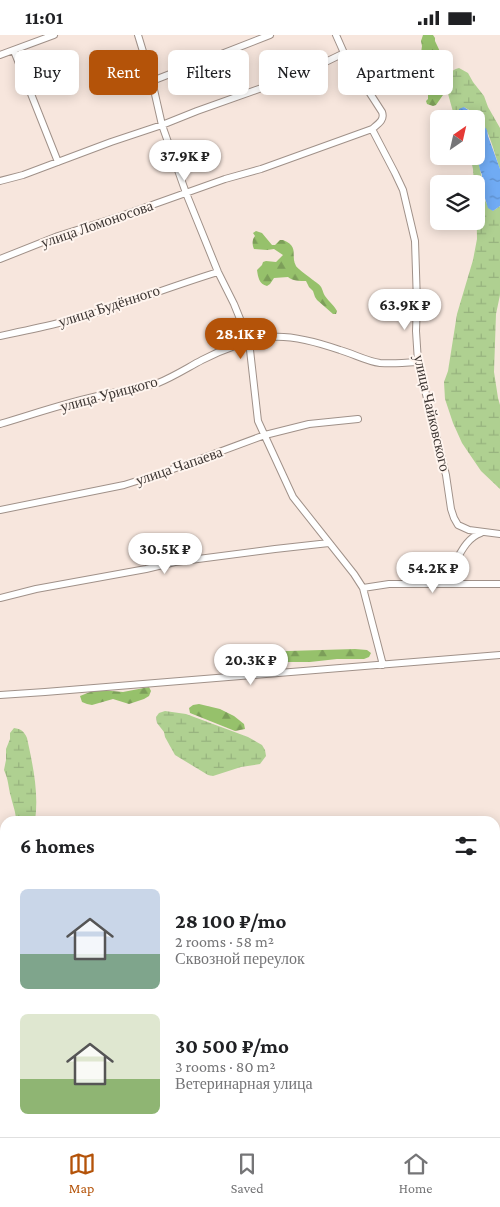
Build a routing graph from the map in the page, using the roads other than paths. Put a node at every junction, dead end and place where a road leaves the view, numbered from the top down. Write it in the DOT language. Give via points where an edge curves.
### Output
graph roads {
  1 [pos="54,35"];
  2 [pos="138,35"];
  3 [pos="270,35"];
  4 [pos="336,35"];
  5 [pos="143,50"];
  6 [pos="343,50"];
  7 [pos="14,51"];
  8 [pos="0,55"];
  9 [pos="338,56"];
  10 [pos="158,79"];
  11 [pos="155,95"];
  12 [pos="372,95"];
  13 [pos="162,125"];
  14 [pos="372,129"];
  15 [pos="58,162"];
  16 [pos="0,181"];
  17 [pos="186,193"];
  18 [pos="0,259"];
  19 [pos="218,272"];
  20 [pos="0,336"];
  21 [pos="249,341"];
  22 [pos="418,361"];
  23 [pos="358,419"];
  24 [pos="0,424"];
  25 [pos="265,435"];
  26 [pos="0,510"];
  27 [pos="482,532"];
  28 [pos="500,534"];
  29 [pos="329,543"];
  30 [pos="437,583"];
  31 [pos="500,584"];
  32 [pos="363,588"];
  33 [pos="0,598"];
  34 [pos="500,655"];
  35 [pos="382,665"];
  36 [pos="0,695"];
  1 -- 7 [label="street"];
  2 -- 5 [label="street"];
  3 -- 10 [label="street"];
  4 -- 6 [label="street"];
  7 -- 8 [label="street"];
  7 -- 15 [label="street"];
  9 -- 13 [label="street" via="301,74"];
  11 -- 13 [label="street"];
  12 -- 14 [label="street" via="383,116"];
  13 -- 15 [label="street"];
  13 -- 17 [label="street"];
  14 -- 17 [label="street, улица Ломоносова"];
  14 -- 22 [label="street, улица Чайковского" via="403,190 415,241"];
  15 -- 16 [label="street"];
  17 -- 18 [label="street, улица Ломоносова"];
  17 -- 19 [label="street"];
  19 -- 20 [label="street, улица Будённого" via="111,309"];
  19 -- 21 [label="street"];
  21 -- 22 [label="street, улица Урицкого" via="285,337 378,362"];
  21 -- 24 [label="street, улица Урицкого" via="157,383"];
  21 -- 25 [label="street" via="258,421"];
  22 -- 27 [label="street, улица Чайковского" via="454,518 458,525"];
  23 -- 25 [label="street, улица Чапаева"];
  25 -- 26 [label="street, улица Чапаева" via="124,485"];
  25 -- 29 [label="street" via="293,497"];
  27 -- 28 [label="street"];
  27 -- 30 [label="street" via="466,544 448,574"];
  29 -- 32 [label="street"];
  29 -- 33 [label="street" via="175,562"];
  30 -- 31 [label="street"];
  30 -- 32 [label="street"];
  32 -- 35 [label="street"];
  34 -- 35 [label="street"];
  35 -- 36 [label="street"];
}
